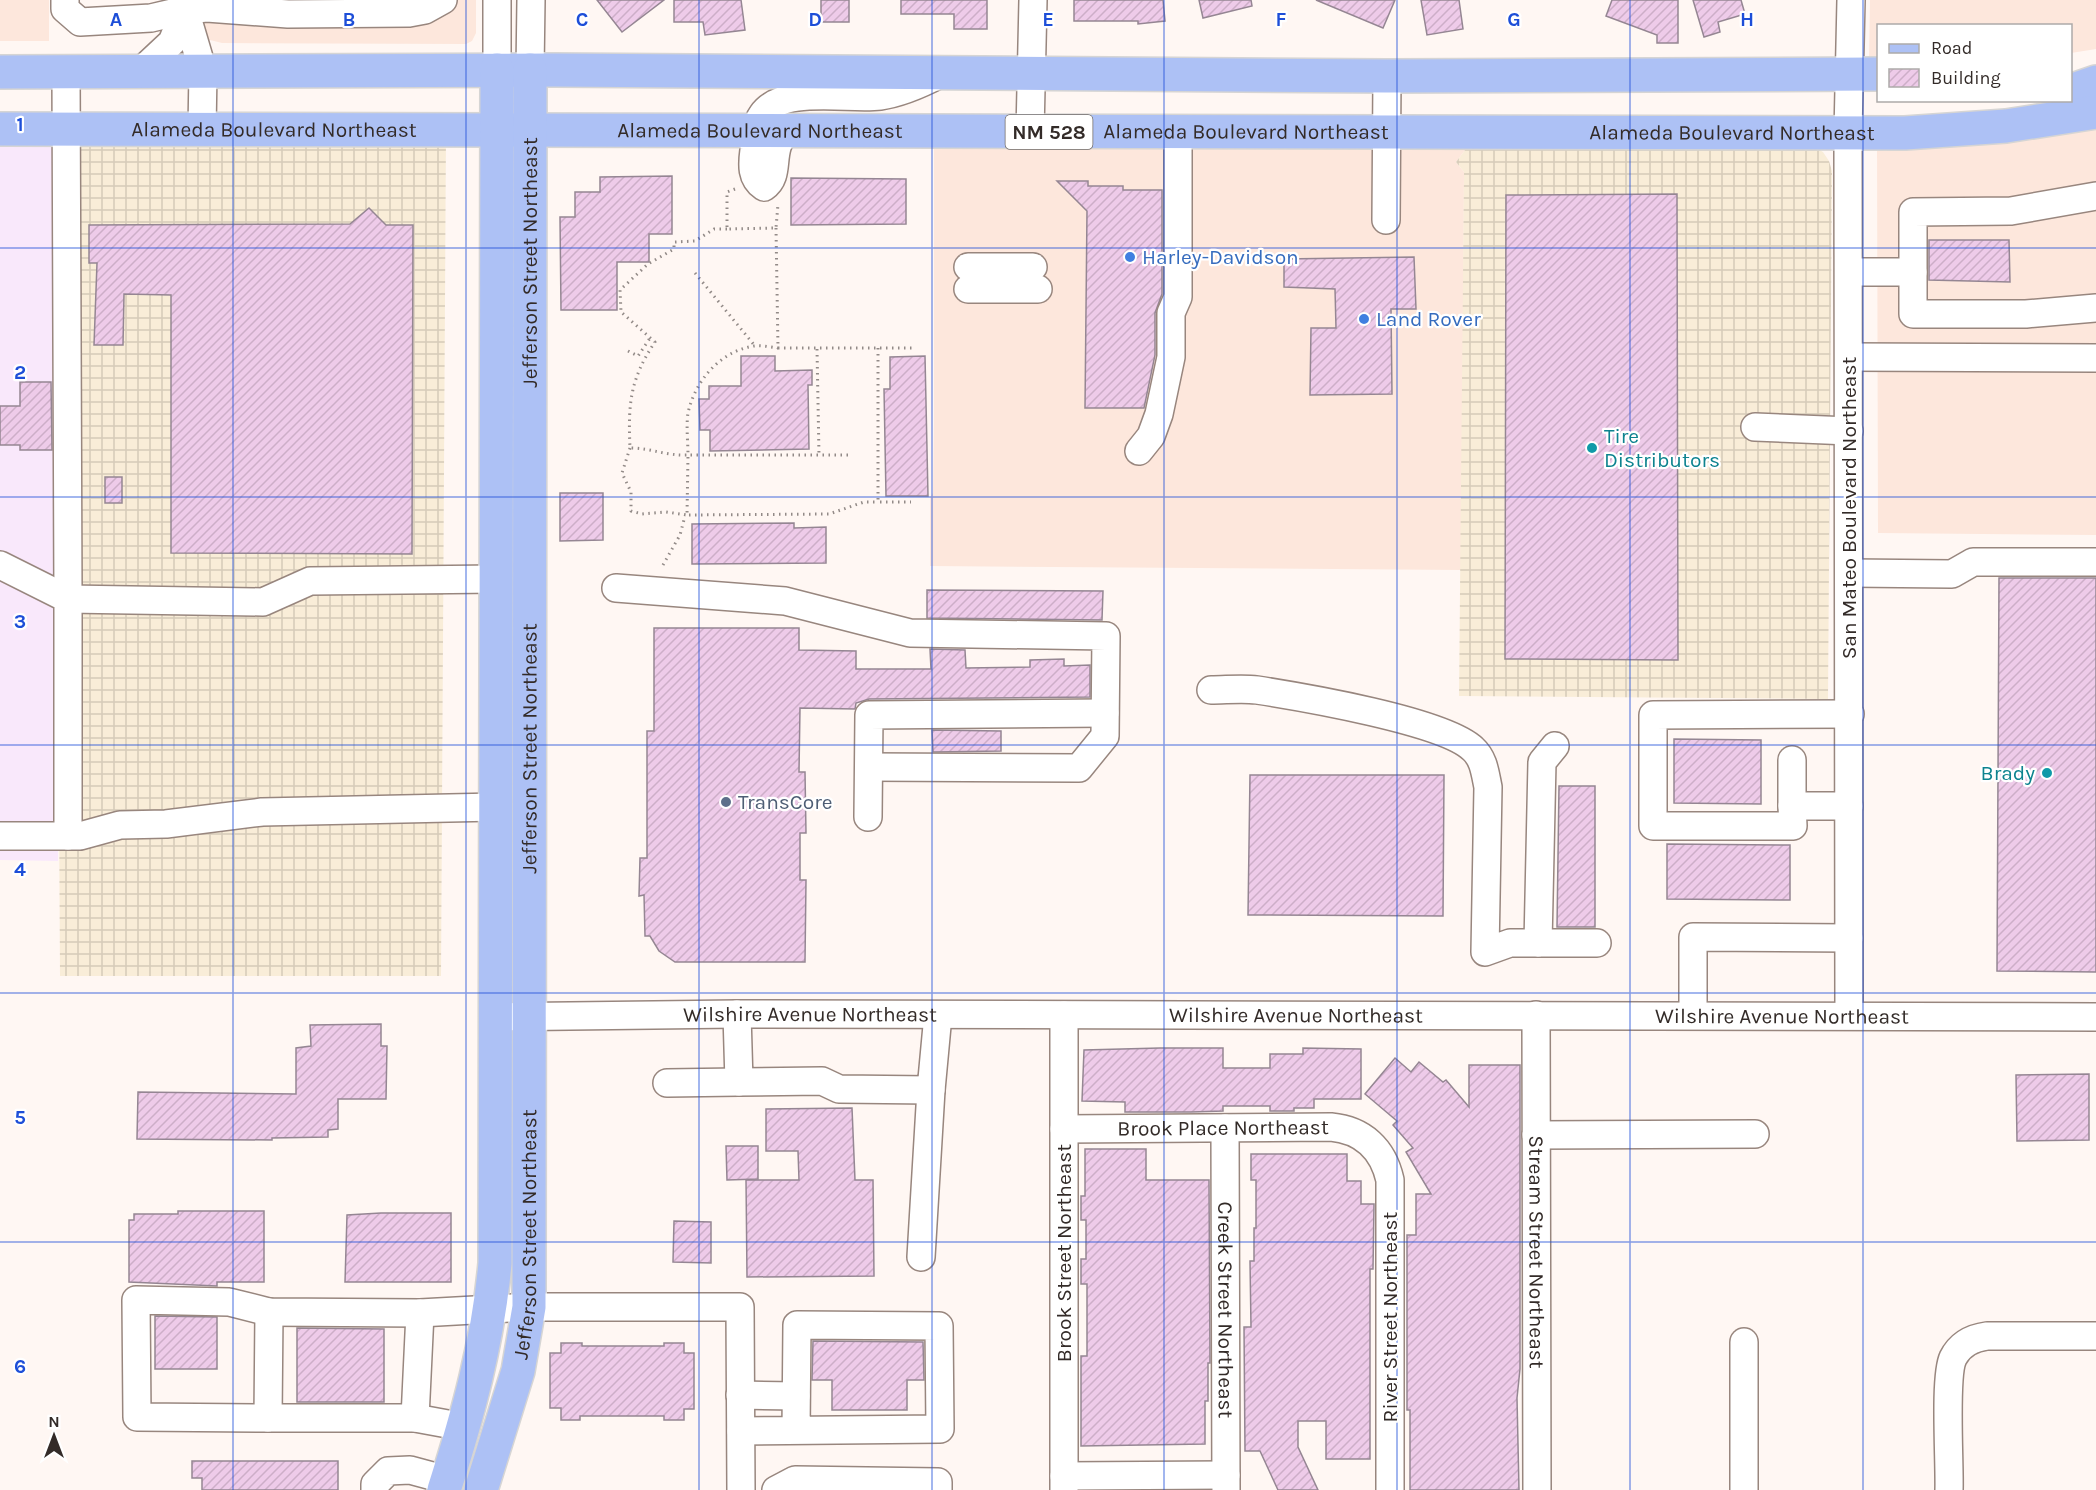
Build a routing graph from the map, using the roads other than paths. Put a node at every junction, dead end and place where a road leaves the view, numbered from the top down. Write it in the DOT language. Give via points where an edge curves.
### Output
graph roads {
  1 [pos="65,0"];
  2 [pos="443,0"];
  3 [pos="497,0"];
  4 [pos="531,0"];
  5 [pos="1033,0"];
  6 [pos="1851,0"];
  7 [pos="184,5"];
  8 [pos="151,9"];
  9 [pos="104,10"];
  10 [pos="2096,60"];
  11 [pos="2072,65"];
  12 [pos="497,70"];
  13 [pos="530,70"];
  14 [pos="141,71"];
  15 [pos="203,71"];
  16 [pos="0,72"];
  17 [pos="66,72"];
  18 [pos="944,72"];
  19 [pos="1033,74"];
  20 [pos="1864,74"];
  21 [pos="1387,76"];
  22 [pos="2096,82"];
  23 [pos="2072,90"];
  24 [pos="2049,102"];
  25 [pos="2096,112"];
  26 [pos="2006,126"];
  27 [pos="530,128"];
  28 [pos="0,129"];
  29 [pos="65,129"];
  30 [pos="495,129"];
  31 [pos="202,130"];
  32 [pos="772,131"];
  33 [pos="1387,131"];
  34 [pos="1030,132"];
  35 [pos="1178,132"];
  36 [pos="1848,133"];
  37 [pos="2096,196"];
  38 [pos="1386,220"];
  39 [pos="1849,272"];
  40 [pos="1913,272"];
  41 [pos="968,278"];
  42 [pos="1035,278"];
  43 [pos="2096,308"];
  44 [pos="1849,357"];
  45 [pos="2096,358"];
  46 [pos="1755,427"];
  47 [pos="1849,431"];
  48 [pos="1138,451"];
  49 [pos="2096,562"];
  50 [pos="0,565"];
  51 [pos="1850,573"];
  52 [pos="497,579"];
  53 [pos="616,588"];
  54 [pos="69,599"];
  55 [pos="1211,690"];
  56 [pos="1105,713"];
  57 [pos="1850,714"];
  58 [pos="1555,746"];
  59 [pos="1791,760"];
  60 [pos="869,767"];
  61 [pos="1792,806"];
  62 [pos="1849,806"];
  63 [pos="496,807"];
  64 [pos="868,817"];
  65 [pos="0,836"];
  66 [pos="69,836"];
  67 [pos="1849,938"];
  68 [pos="1538,943"];
  69 [pos="1597,943"];
  70 [pos="531,1014"];
  71 [pos="737,1014"];
  72 [pos="938,1015"];
  73 [pos="1064,1015"];
  74 [pos="1536,1015"];
  75 [pos="1693,1015"];
  76 [pos="1849,1015"];
  77 [pos="495,1017"];
  78 [pos="2096,1017"];
  79 [pos="739,1082"];
  80 [pos="667,1083"];
  81 [pos="931,1090"];
  82 [pos="1225,1128"];
  83 [pos="1064,1129"];
  84 [pos="1755,1134"];
  85 [pos="1536,1135"];
  86 [pos="1376,1148"];
  87 [pos="921,1257"];
  88 [pos="529,1307"];
  89 [pos="491,1309"];
  90 [pos="269,1312"];
  91 [pos="420,1313"];
  92 [pos="2096,1336"];
  93 [pos="1744,1342"];
  94 [pos="740,1395"];
  95 [pos="796,1396"];
  96 [pos="268,1418"];
  97 [pos="415,1418"];
  98 [pos="464,1427"];
  99 [pos="796,1430"];
  100 [pos="741,1431"];
  101 [pos="1226,1482"];
  102 [pos="1064,1483"];
  103 [pos="446,1485"];
  104 [pos="375,1490"];
  105 [pos="481,1490"];
  106 [pos="741,1490"];
  107 [pos="776,1490"];
  108 [pos="938,1490"];
  109 [pos="1390,1490"];
  110 [pos="1537,1490"];
  111 [pos="1744,1490"];
  112 [pos="1950,1490"];
  1 -- 9 [label="street" via="65,9 80,22"];
  2 -- 7 [label="street" via="409,13 288,14"];
  3 -- 12 [label="street, Jefferson Street Northeast"];
  4 -- 13 [label="street, Jefferson Street Northeast"];
  5 -- 19 [label="street"];
  6 -- 20 [label="street, San Mateo Boulevard Northeast"];
  7 -- 8 [label="street"];
  7 -- 14 [label="street" via="172,42"];
  7 -- 15 [label="street"];
  8 -- 9 [label="street"];
  10 -- 11 [label="main road"];
  12 -- 13 [label="main road"];
  12 -- 15 [label="main road"];
  12 -- 30 [label="main road, Jefferson Street Northeast"];
  13 -- 18 [label="main road"];
  13 -- 27 [label="main road, Jefferson Street Northeast"];
  14 -- 15 [label="main road"];
  14 -- 17 [label="main road"];
  15 -- 31 [label="street"];
  16 -- 17 [label="main road"];
  17 -- 29 [label="street"];
  18 -- 19 [label="main road"];
  18 -- 32 [label="street" via="882,95 783,100 761,116"];
  19 -- 21 [label="main road"];
  19 -- 34 [label="street"];
  20 -- 21 [label="main road"];
  20 -- 36 [label="street, San Mateo Boulevard Northeast"];
  21 -- 33 [label="street"];
  22 -- 23 [label="main road"];
  24 -- 26 [label="main road"];
  25 -- 26 [label="main road, Alameda Boulevard Northeast / NM 528"];
  26 -- 36 [label="main road, Alameda Boulevard Northeast / NM 528" via="1905,134"];
  27 -- 30 [label="main road, Alameda Boulevard Northeast / NM 528"];
  27 -- 32 [label="main road, Alameda Boulevard Northeast / NM 528"];
  27 -- 70 [label="main road, Jefferson Street Northeast"];
  28 -- 29 [label="main road, Alameda Boulevard Northeast / NM 528"];
  29 -- 31 [label="main road, Alameda Boulevard Northeast / NM 528"];
  29 -- 54 [label="street"];
  30 -- 31 [label="main road, Alameda Boulevard Northeast / NM 528"];
  30 -- 52 [label="main road, Jefferson Street Northeast"];
  32 -- 34 [label="main road, Alameda Boulevard Northeast / NM 528"];
  33 -- 35 [label="main road, Alameda Boulevard Northeast / NM 528"];
  33 -- 36 [label="main road, Alameda Boulevard Northeast / NM 528"];
  33 -- 38 [label="street"];
  34 -- 35 [label="main road, Alameda Boulevard Northeast / NM 528"];
  35 -- 48 [label="street" via="1178,297 1171,313 1170,357 1159,414 1151,436"];
  36 -- 39 [label="street, San Mateo Boulevard Northeast"];
  37 -- 40 [label="street" via="2011,211 1913,212"];
  39 -- 40 [label="street"];
  39 -- 44 [label="street, San Mateo Boulevard Northeast"];
  40 -- 43 [label="street" via="1912,314 2026,314"];
  41 -- 42 [label="street"];
  44 -- 45 [label="street"];
  44 -- 47 [label="street, San Mateo Boulevard Northeast"];
  46 -- 47 [label="street"];
  47 -- 51 [label="street, San Mateo Boulevard Northeast"];
  49 -- 51 [label="street" via="1973,562 1952,574"];
  50 -- 54 [label="street"];
  51 -- 57 [label="street, San Mateo Boulevard Northeast"];
  52 -- 54 [label="street" via="310,581 263,602"];
  52 -- 63 [label="main road, Jefferson Street Northeast"];
  53 -- 56 [label="street" via="785,601 910,633 1106,636"];
  54 -- 66 [label="street"];
  55 -- 68 [label="street" via="1255,690 1357,710 1443,731 1473,749 1484,763 1488,787 1485,952 1510,943"];
  56 -- 60 [label="street" via="1104,736 1079,768"];
  56 -- 60 [label="street" via="869,715"];
  57 -- 61 [label="street" via="1653,715 1653,826 1792,826"];
  57 -- 62 [label="street, San Mateo Boulevard Northeast"];
  58 -- 68 [label="street" via="1542,762"];
  59 -- 61 [label="street"];
  60 -- 64 [label="street"];
  61 -- 62 [label="street"];
  62 -- 67 [label="street, San Mateo Boulevard Northeast"];
  63 -- 66 [label="street" via="262,812 166,824 120,825"];
  63 -- 77 [label="main road, Jefferson Street Northeast"];
  65 -- 66 [label="street"];
  67 -- 75 [label="street" via="1693,937"];
  67 -- 76 [label="street, San Mateo Boulevard Northeast"];
  68 -- 69 [label="street"];
  70 -- 71 [label="street, Wilshire Avenue Northeast"];
  70 -- 77 [label="street, Wilshire Avenue Northeast"];
  70 -- 88 [label="main road, Jefferson Street Northeast"];
  71 -- 72 [label="street, Wilshire Avenue Northeast"];
  71 -- 79 [label="street"];
  72 -- 73 [label="street, Wilshire Avenue Northeast"];
  72 -- 81 [label="street"];
  73 -- 74 [label="street, Wilshire Avenue Northeast"];
  73 -- 83 [label="street, Brook Street Northeast"];
  74 -- 75 [label="street, Wilshire Avenue Northeast"];
  74 -- 85 [label="street, Stream Street Northeast"];
  75 -- 76 [label="street, Wilshire Avenue Northeast"];
  76 -- 78 [label="street, Wilshire Avenue Northeast"];
  77 -- 89 [label="main road, Jefferson Street Northeast" via="495,1263"];
  79 -- 80 [label="street"];
  79 -- 81 [label="street" via="822,1081 839,1089"];
  81 -- 87 [label="street"];
  82 -- 83 [label="street, Brook Place Northeast"];
  82 -- 86 [label="street, Brook Place Northeast" via="1344,1129"];
  82 -- 101 [label="street, Creek Street Northeast"];
  83 -- 102 [label="street, Brook Street Northeast"];
  84 -- 85 [label="street"];
  85 -- 110 [label="street, Stream Street Northeast"];
  86 -- 109 [label="street, River Street Northeast" via="1390,1180"];
  88 -- 89 [label="street"];
  88 -- 94 [label="street" via="740,1307"];
  88 -- 105 [label="main road, Jefferson Street Northeast" via="518,1371"];
  89 -- 91 [label="street"];
  89 -- 98 [label="main road, Jefferson Street Northeast"];
  90 -- 91 [label="street"];
  90 -- 96 [label="street"];
  90 -- 96 [label="street" via="230,1302 136,1300 137,1417"];
  91 -- 97 [label="street"];
  92 -- 112 [label="street" via="1987,1336 1971,1340 1958,1350 1950,1374"];
  93 -- 111 [label="street"];
  94 -- 95 [label="street"];
  94 -- 100 [label="street"];
  95 -- 99 [label="street"];
  95 -- 99 [label="street" via="797,1325 939,1326 940,1429"];
  96 -- 97 [label="street"];
  97 -- 98 [label="street"];
  98 -- 103 [label="main road, Jefferson Street Northeast"];
  99 -- 100 [label="street"];
  100 -- 106 [label="street"];
  101 -- 102 [label="street"];
  103 -- 104 [label="street" via="410,1470 388,1471 375,1484"];
  107 -- 108 [label="street" via="795,1480 938,1482"];
}
